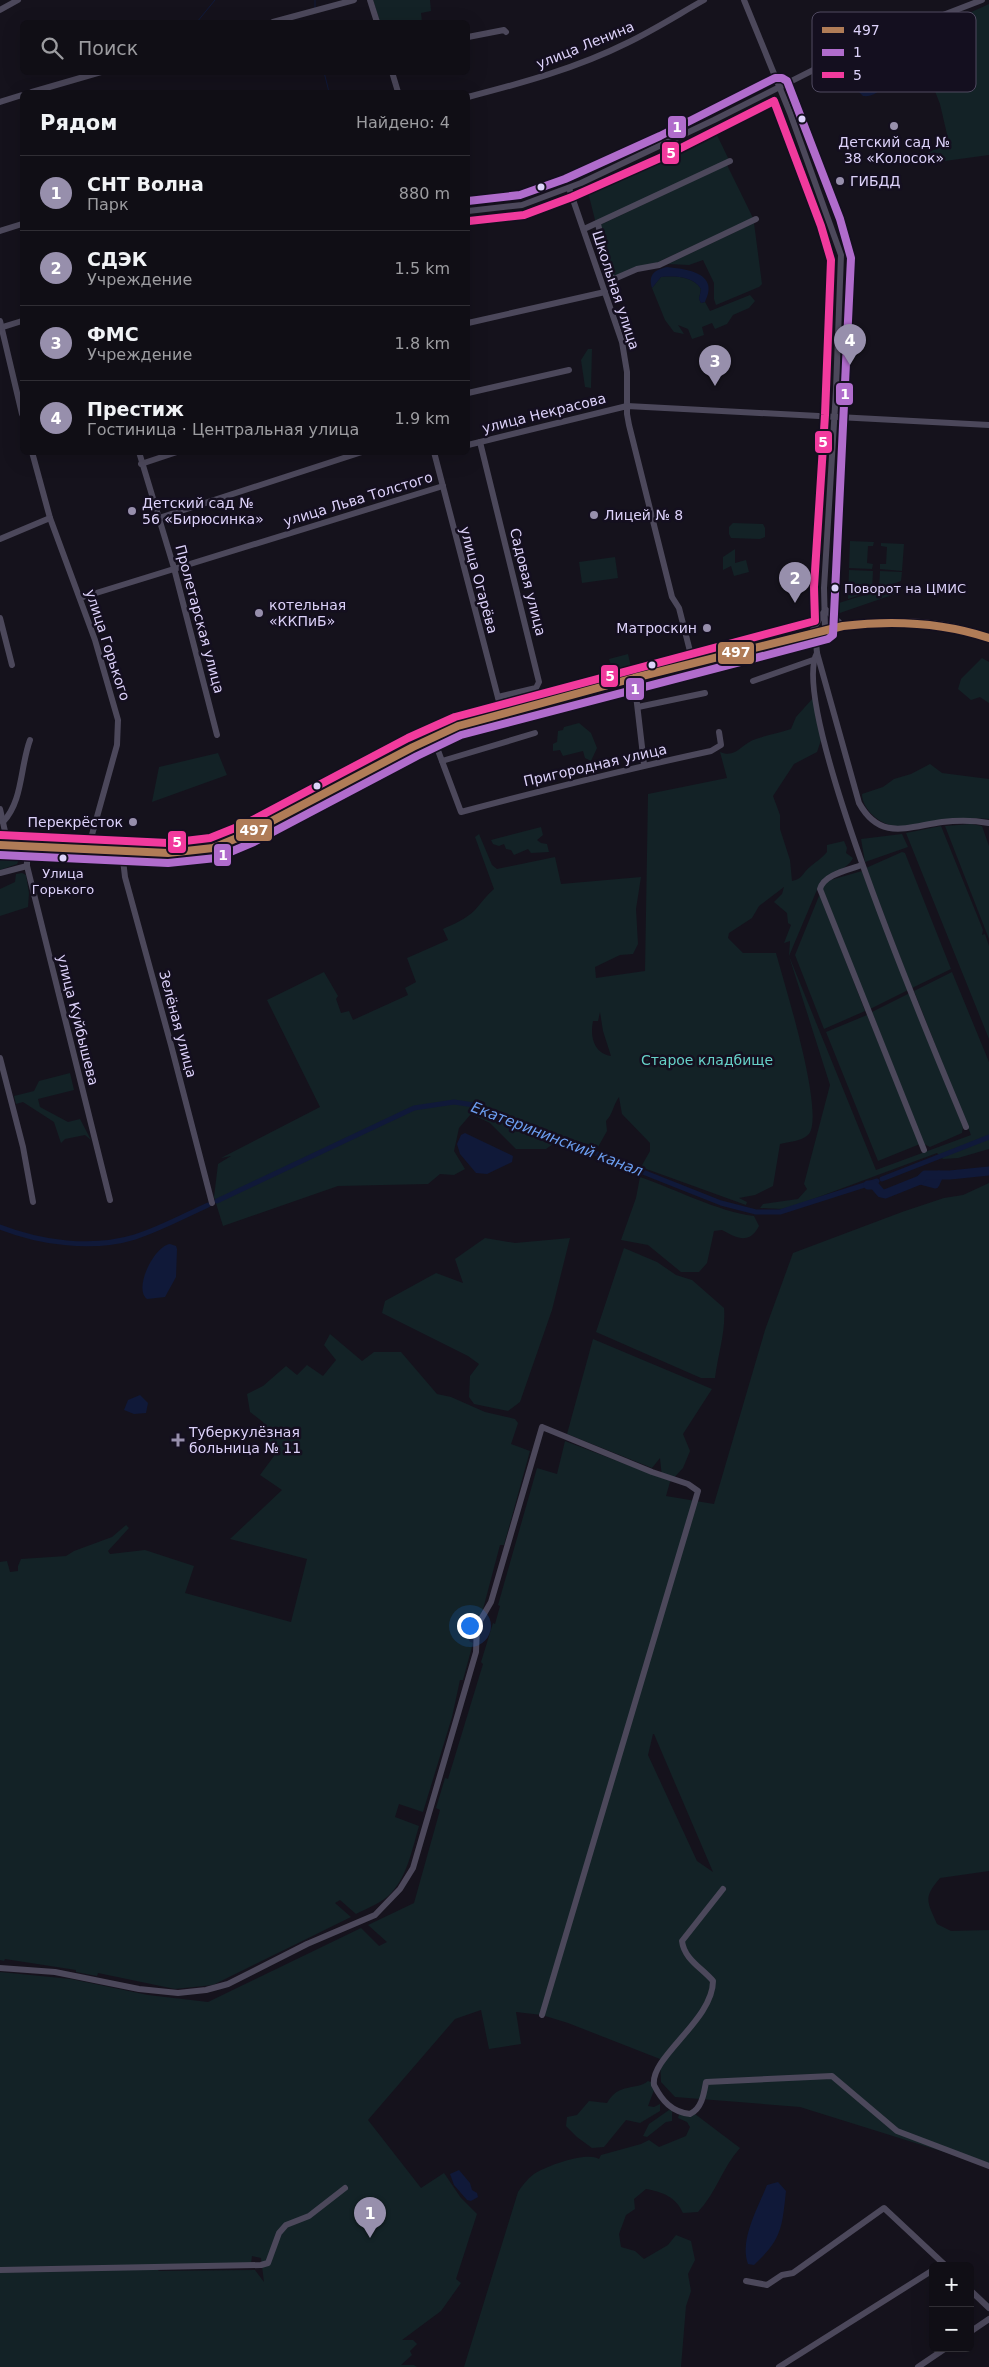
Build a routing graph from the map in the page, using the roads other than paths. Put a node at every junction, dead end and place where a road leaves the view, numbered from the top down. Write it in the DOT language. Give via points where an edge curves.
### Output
graph roads {
  1 [pos="18,0"];
  2 [pos="354,0"];
  3 [pos="370,0"];
  4 [pos="704,0"];
  5 [pos="744,0"];
  6 [pos="982,0"];
  7 [pos="0,10"];
  8 [pos="950,12"];
  9 [pos="280,20"];
  10 [pos="376,20"];
  11 [pos="506,32"];
  12 [pos="470,37"];
  13 [pos="812,71"];
  14 [pos="91,75"];
  15 [pos="393,75"];
  16 [pos="779,87"];
  17 [pos="39,90"];
  18 [pos="397,90"];
  19 [pos="20,96"];
  20 [pos="470,96"];
  21 [pos="0,102"];
  22 [pos="730,161"];
  23 [pos="569,188"];
  24 [pos="470,211"];
  25 [pos="756,219"];
  26 [pos="598,224"];
  27 [pos="20,225"];
  28 [pos="584,229"];
  29 [pos="0,231"];
  30 [pos="605,292"];
  31 [pos="20,321"];
  32 [pos="470,323"];
  33 [pos="1,326"];
  34 [pos="569,370"];
  35 [pos="470,393"];
  36 [pos="20,406"];
  37 [pos="627,406"];
  38 [pos="835,416"];
  39 [pos="989,425"];
  40 [pos="480,442"];
  41 [pos="470,444"];
  42 [pos="33,455"];
  43 [pos="140,455"];
  44 [pos="168,455"];
  45 [pos="353,455"];
  46 [pos="435,455"];
  47 [pos="141,464"];
  48 [pos="442,486"];
  49 [pos="50,518"];
  50 [pos="160,518"];
  51 [pos="0,539"];
  52 [pos="174,568"];
  53 [pos="80,598"];
  54 [pos="825,609"];
  55 [pos="0,618"];
  56 [pos="843,626"];
  57 [pos="825,629"];
  58 [pos="813,632"];
  59 [pos="989,638"];
  60 [pos="817,653"];
  61 [pos="813,660"];
  62 [pos="693,663"];
  63 [pos="12,665"];
  64 [pos="634,678"];
  65 [pos="753,681"];
  66 [pos="705,693"];
  67 [pos="498,697"];
  68 [pos="638,707"];
  69 [pos="502,713"];
  70 [pos="719,732"];
  71 [pos="535,733"];
  72 [pos="217,735"];
  73 [pos="433,737"];
  74 [pos="30,740"];
  75 [pos="442,761"];
  76 [pos="644,764"];
  77 [pos="0,809"];
  78 [pos="3,822"];
  79 [pos="989,823"];
  80 [pos="4,845"];
  81 [pos="27,846"];
  82 [pos="88,849"];
  83 [pos="122,851"];
  84 [pos="862,865"];
  85 [pos="27,866"];
  86 [pos="0,873"];
  87 [pos="0,1058"];
  88 [pos="966,1127"];
  89 [pos="924,1150"];
  90 [pos="110,1200"];
  91 [pos="34,1202"];
  92 [pos="212,1203"];
  93 [pos="723,1888"];
  94 [pos="0,1968"];
  95 [pos="542,2015"];
  96 [pos="989,2166"];
  97 [pos="345,2188"];
  98 [pos="940,2262"];
  99 [pos="0,2270"];
  100 [pos="929,2273"];
  101 [pos="746,2281"];
  102 [pos="974,2294"];
  103 [pos="989,2308"];
  104 [pos="989,2319"];
  105 [pos="974,2329"];
  106 [pos="940,2352"];
  107 [pos="779,2367"];
  108 [pos="918,2367"];
  1 -- 7 [label="street"];
  2 -- 9 [label="street"];
  3 -- 10 [label="street"];
  4 -- 20 [label="street, улица Ленина" via="646,34 604,53 534,79"];
  5 -- 16 [label="street"];
  6 -- 8 [label="street"];
  11 -- 12 [label="street"];
  13 -- 16 [label="street"];
  14 -- 17 [label="street"];
  15 -- 18 [label="street"];
  16 -- 23 [label="street"];
  16 -- 38 [label="street" via="841,255"];
  19 -- 21 [label="street"];
  22 -- 26 [label="street"];
  23 -- 24 [label="street" via="522,205"];
  23 -- 28 [label="street, Школьная улица"];
  25 -- 26 [label="street" via="660,265 637,269 614,279 610,276"];
  26 -- 28 [label="street"];
  27 -- 29 [label="street"];
  28 -- 30 [label="street, Школьная улица"];
  30 -- 32 [label="street"];
  30 -- 37 [label="street, Школьная улица" via="624,352"];
  31 -- 33 [label="street"];
  33 -- 36 [label="street"];
  34 -- 35 [label="street"];
  37 -- 38 [label="street, улица Некрасова"];
  37 -- 40 [label="street, улица Некрасова"];
  37 -- 62 [label="street, Школьная улица" via="672,597"];
  38 -- 39 [label="street, улица Некрасова"];
  38 -- 54 [label="street"];
  40 -- 41 [label="street, улица Некрасова"];
  40 -- 67 [label="street, Садовая улица" via="539,682 536,688"];
  42 -- 49 [label="street, улица Горького"];
  43 -- 47 [label="street, Пролетарская улица"];
  44 -- 47 [label="street"];
  45 -- 50 [label="street"];
  46 -- 48 [label="street, улица Огарёва"];
  47 -- 50 [label="street, Пролетарская улица"];
  48 -- 52 [label="street, улица Льва Толстого"];
  48 -- 67 [label="street, улица Огарёва"];
  49 -- 51 [label="street"];
  49 -- 53 [label="street, улица Горького"];
  50 -- 52 [label="street, Пролетарская улица"];
  52 -- 53 [label="street, улица Льва Толстого"];
  52 -- 72 [label="street, Пролетарская улица"];
  53 -- 82 [label="street, улица Горького" via="117,711 119,729"];
  54 -- 56 [label="street"];
  54 -- 57 [label="street"];
  54 -- 58 [label="street"];
  55 -- 63 [label="street"];
  56 -- 57 [label="main road"];
  56 -- 59 [label="main road" via="881,621 917,622"];
  57 -- 58 [label="main road"];
  58 -- 60 [label="street"];
  58 -- 62 [label="main road"];
  60 -- 61 [label="street"];
  60 -- 79 [label="street" via="864,813 873,821 895,830 958,820"];
  61 -- 65 [label="street"];
  61 -- 84 [label="street" via="816,715"];
  62 -- 64 [label="main road"];
  64 -- 68 [label="street"];
  64 -- 69 [label="main road"];
  66 -- 68 [label="street"];
  67 -- 69 [label="street, улица Огарёва"];
  68 -- 76 [label="street"];
  69 -- 73 [label="main road"];
  70 -- 76 [label="street, Пригородная улица" via="721,745 716,749"];
  71 -- 75 [label="street"];
  73 -- 75 [label="street"];
  73 -- 83 [label="main road" via="221,846 178,853"];
  74 -- 78 [label="street" via="15,803"];
  75 -- 76 [label="street, Пригородная улица" via="461,812 531,792 620,773"];
  77 -- 78 [label="street"];
  78 -- 80 [label="street"];
  80 -- 81 [label="main road"];
  81 -- 82 [label="main road"];
  81 -- 85 [label="street, улица Куйбышева"];
  82 -- 83 [label="main road"];
  83 -- 92 [label="street, Зелёная улица" via="125,878"];
  84 -- 88 [label="street"];
  84 -- 89 [label="street" via="831,877 820,889"];
  85 -- 86 [label="street"];
  85 -- 90 [label="street, улица Куйбышева"];
  87 -- 91 [label="street"];
  93 -- 96 [label="street" via="682,1941 683,1950 713,1981 713,1989 695,2022 656,2069 654,2085 665,2102 678,2112 690,2114 702,2099 706,2082 832,2076 897,2131"];
  94 -- 95 [label="street" via="55,1972 139,1989 178,1993 206,1990 258,1971 307,1944 375,1914 387,1904 413,1868 476,1652 477,1626 492,1602 542,1428 688,1484 698,1491"];
  97 -- 99 [label="street" via="310,2216 286,2224 279,2233 268,2263 261,2265"];
  98 -- 101 [label="street" via="884,2208 793,2273 782,2275 767,2285"];
  100 -- 107 [label="street"];
  102 -- 103 [label="street"];
  104 -- 105 [label="street"];
  106 -- 108 [label="street"];
}
